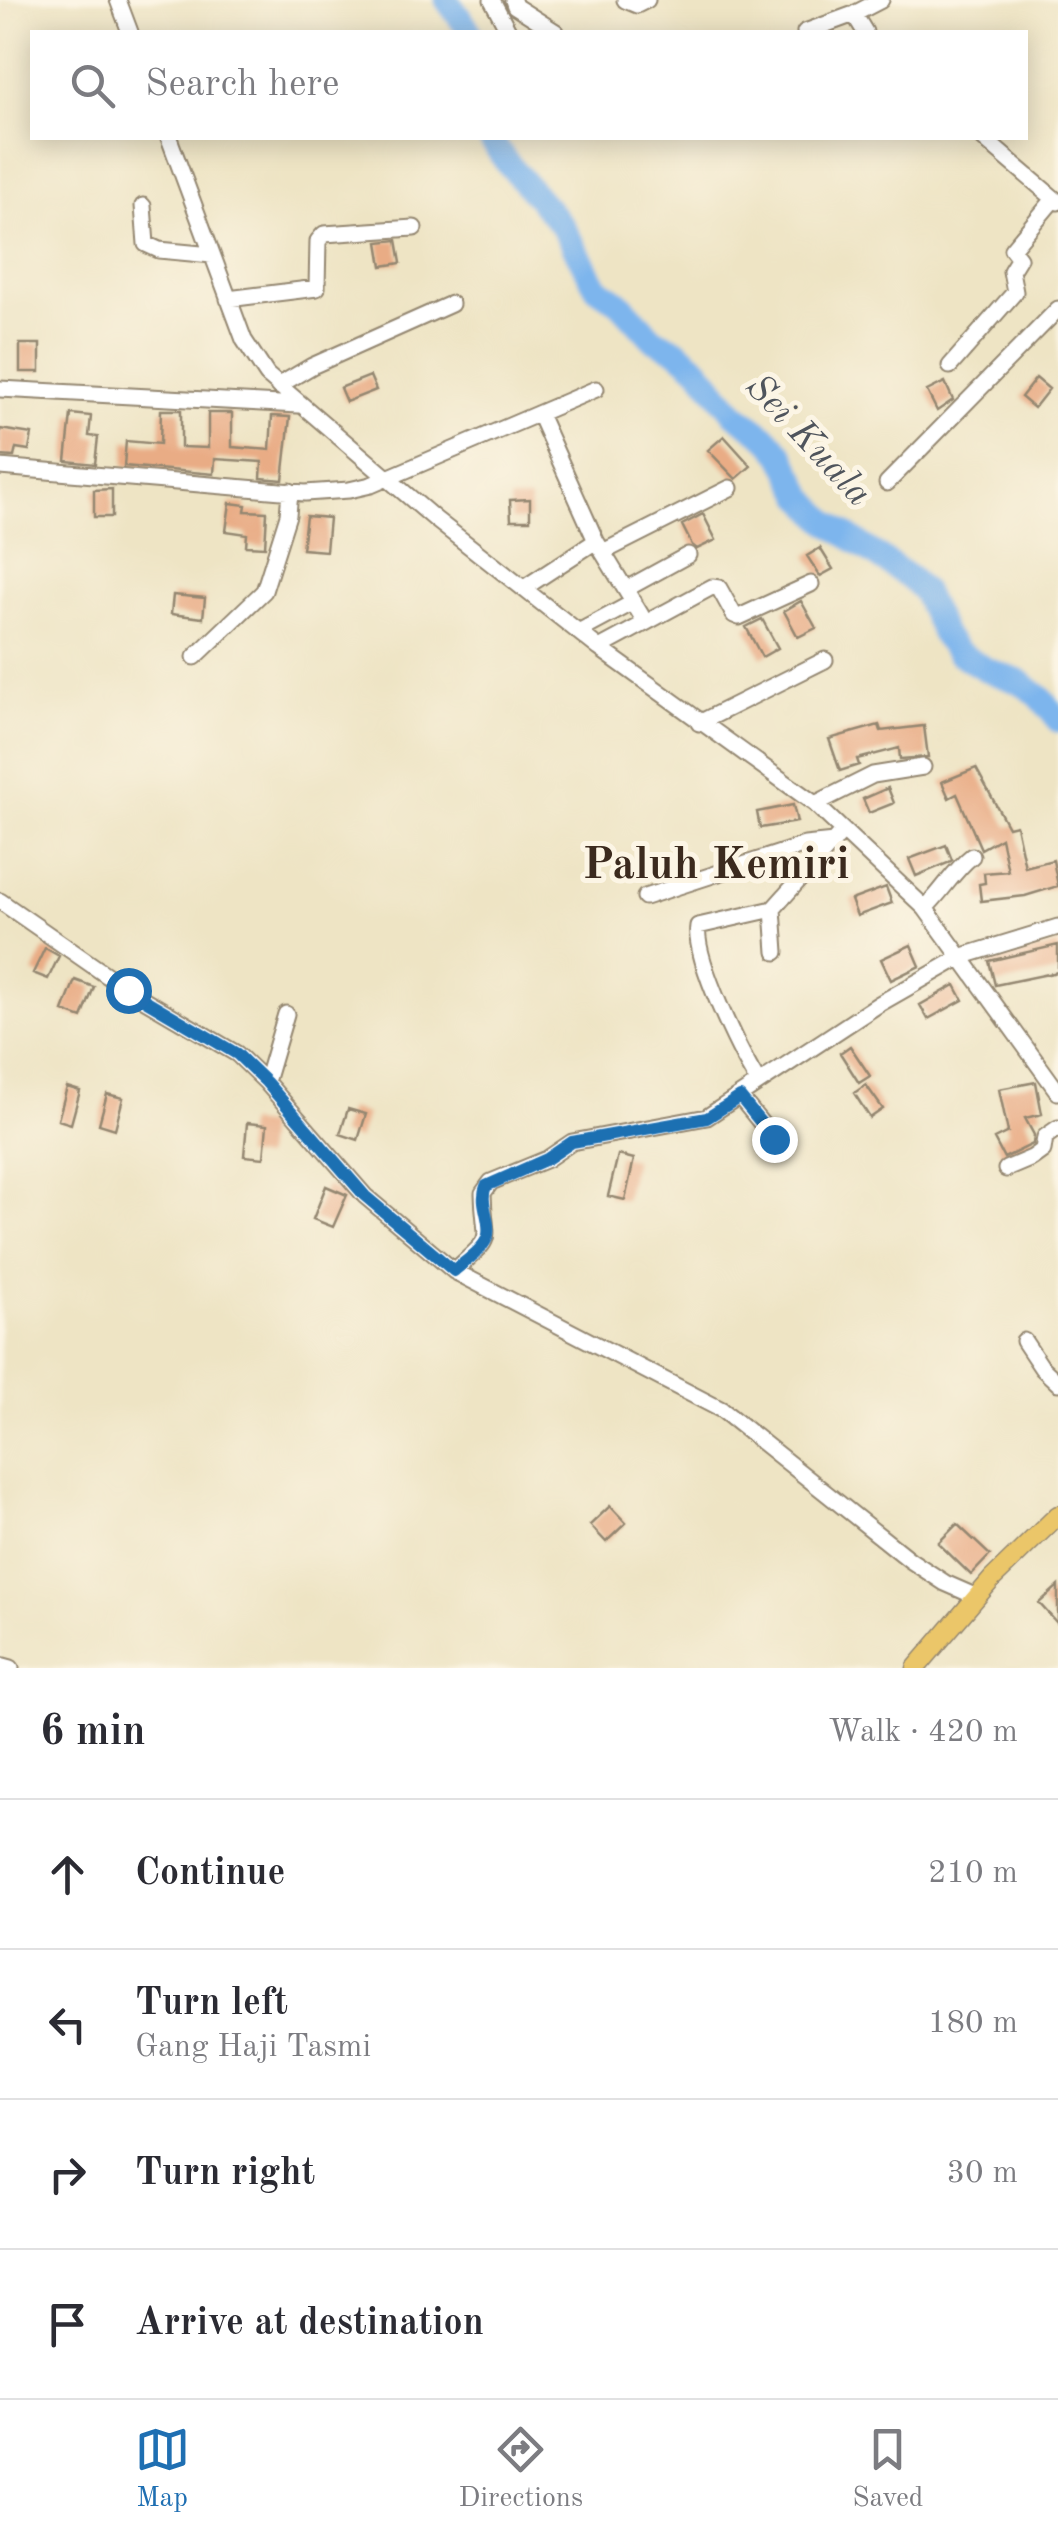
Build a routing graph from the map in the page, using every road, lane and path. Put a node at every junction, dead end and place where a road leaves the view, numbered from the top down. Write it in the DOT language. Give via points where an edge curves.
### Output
graph roads {
  1 [pos="118,0"];
  2 [pos="492,0"];
  3 [pos="626,0"];
  4 [pos="647,0"];
  5 [pos="881,0"];
  6 [pos="514,3"];
  7 [pos="859,23"];
  8 [pos="129,30"];
  9 [pos="508,30"];
  10 [pos="530,30"];
  11 [pos="553,30"];
  12 [pos="817,30"];
  13 [pos="170,140"];
  14 [pos="985,140"];
  15 [pos="1056,200"];
  16 [pos="143,206"];
  17 [pos="414,228"];
  18 [pos="212,254"];
  19 [pos="228,299"];
  20 [pos="451,304"];
  21 [pos="1058,309"];
  22 [pos="950,366"];
  23 [pos="278,386"];
  24 [pos="0,389"];
  25 [pos="596,389"];
  26 [pos="298,405"];
  27 [pos="539,414"];
  28 [pos="0,468"];
  29 [pos="388,478"];
  30 [pos="886,483"];
  31 [pos="730,488"];
  32 [pos="290,491"];
  33 [pos="599,547"];
  34 [pos="688,556"];
  35 [pos="811,584"];
  36 [pos="524,588"];
  37 [pos="634,602"];
  38 [pos="580,631"];
  39 [pos="599,648"];
  40 [pos="194,656"];
  41 [pos="825,660"];
  42 [pos="700,723"];
  43 [pos="923,767"];
  44 [pos="814,804"];
  45 [pos="839,836"];
  46 [pos="972,856"];
  47 [pos="645,897"];
  48 [pos="0,901"];
  49 [pos="925,908"];
  50 [pos="773,909"];
  51 [pos="1058,926"];
  52 [pos="776,952"];
  53 [pos="963,956"];
  54 [pos="286,1014"];
  55 [pos="266,1082"];
  56 [pos="758,1082"];
  57 [pos="1058,1092"];
  58 [pos="740,1097"];
  59 [pos="1058,1128"];
  60 [pos="774,1139"];
  61 [pos="1006,1169"];
  62 [pos="454,1271"];
  63 [pos="1024,1341"];
  64 [pos="1058,1383"];
  65 [pos="1055,1526"];
  66 [pos="978,1596"];
  67 [pos="0,1665"];
  68 [pos="11,1668"];
  69 [pos="916,1668"];
  1 -- 8 [label="street"];
  2 -- 9 [label="street"];
  3 -- 4 [label="street" via="637,6"];
  5 -- 7 [label="street"];
  6 -- 10 [label="street"];
  6 -- 11 [label="street"];
  7 -- 12 [label="street"];
  13 -- 18 [label="street"];
  14 -- 15 [label="street"];
  15 -- 22 [label="street" via="1012,249 1020,258 1012,271 1015,292"];
  16 -- 18 [label="street" via="146,244"];
  17 -- 19 [label="street" via="324,234 318,241 317,288"];
  18 -- 19 [label="street"];
  19 -- 23 [label="street" via="244,340"];
  20 -- 23 [label="street"];
  21 -- 30 [label="street"];
  23 -- 26 [label="street"];
  24 -- 26 [label="street"];
  25 -- 27 [label="street"];
  26 -- 29 [label="street"];
  27 -- 29 [label="street"];
  27 -- 33 [label="street"];
  28 -- 32 [label="street"];
  29 -- 32 [label="street" via="349,490"];
  29 -- 36 [label="street"];
  31 -- 33 [label="street"];
  32 -- 40 [label="street" via="264,591"];
  33 -- 36 [label="street"];
  33 -- 37 [label="street"];
  34 -- 37 [label="street"];
  35 -- 39 [label="street" via="739,617 712,587"];
  36 -- 38 [label="street"];
  37 -- 38 [label="street"];
  38 -- 39 [label="street"];
  39 -- 42 [label="street"];
  41 -- 42 [label="street"];
  42 -- 44 [label="street"];
  43 -- 44 [label="street" via="872,767"];
  44 -- 45 [label="street"];
  45 -- 47 [label="street"];
  45 -- 49 [label="street"];
  45 -- 50 [label="street"];
  46 -- 49 [label="street"];
  48 -- 55 [label="street" via="128,990 237,1054"];
  49 -- 53 [label="street"];
  50 -- 52 [label="street"];
  50 -- 56 [label="street" via="706,922 696,931 714,989"];
  51 -- 53 [label="street"];
  53 -- 56 [label="street"];
  53 -- 57 [label="street"];
  54 -- 55 [label="street"];
  55 -- 62 [label="street" via="365,1196"];
  56 -- 58 [label="street"];
  58 -- 60 [label="street"];
  58 -- 62 [label="street" via="707,1118 572,1142 491,1182 483,1193 486,1240"];
  59 -- 61 [label="street" via="1047,1135 1043,1150"];
  62 -- 66 [label="street" via="722,1410 910,1560"];
  63 -- 64 [label="street"];
  65 -- 66 [label="main road"];
  66 -- 69 [label="main road"];
  67 -- 68 [label="street"];
}
